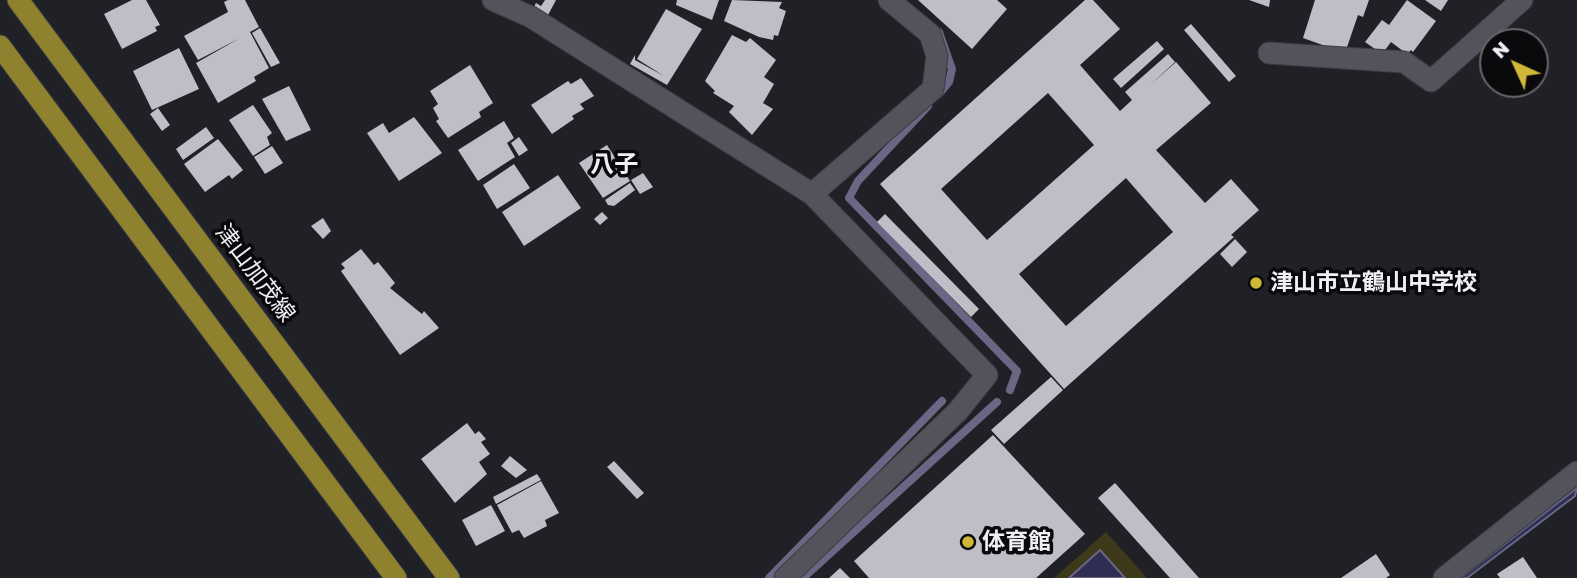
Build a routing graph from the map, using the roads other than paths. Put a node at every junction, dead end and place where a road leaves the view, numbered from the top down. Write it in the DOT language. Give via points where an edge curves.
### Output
graph roads {
  1 [pos="18,0"];
  2 [pos="493,0"];
  3 [pos="889,0"];
  4 [pos="1522,0"];
  5 [pos="0,46"];
  6 [pos="1269,53"];
  7 [pos="812,194"];
  8 [pos="1577,472"];
  9 [pos="396,578"];
  10 [pos="449,578"];
  11 [pos="785,578"];
  12 [pos="1444,578"];
  1 -- 10 [label="main road, 津山加茂線"];
  2 -- 7 [label="street" via="531,18"];
  3 -- 7 [label="street" via="930,34 937,56 933,89"];
  4 -- 6 [label="street" via="1431,81 1404,62"];
  5 -- 9 [label="main road"];
  7 -- 11 [label="street" via="987,375 958,411"];
  8 -- 12 [label="street"];
}
